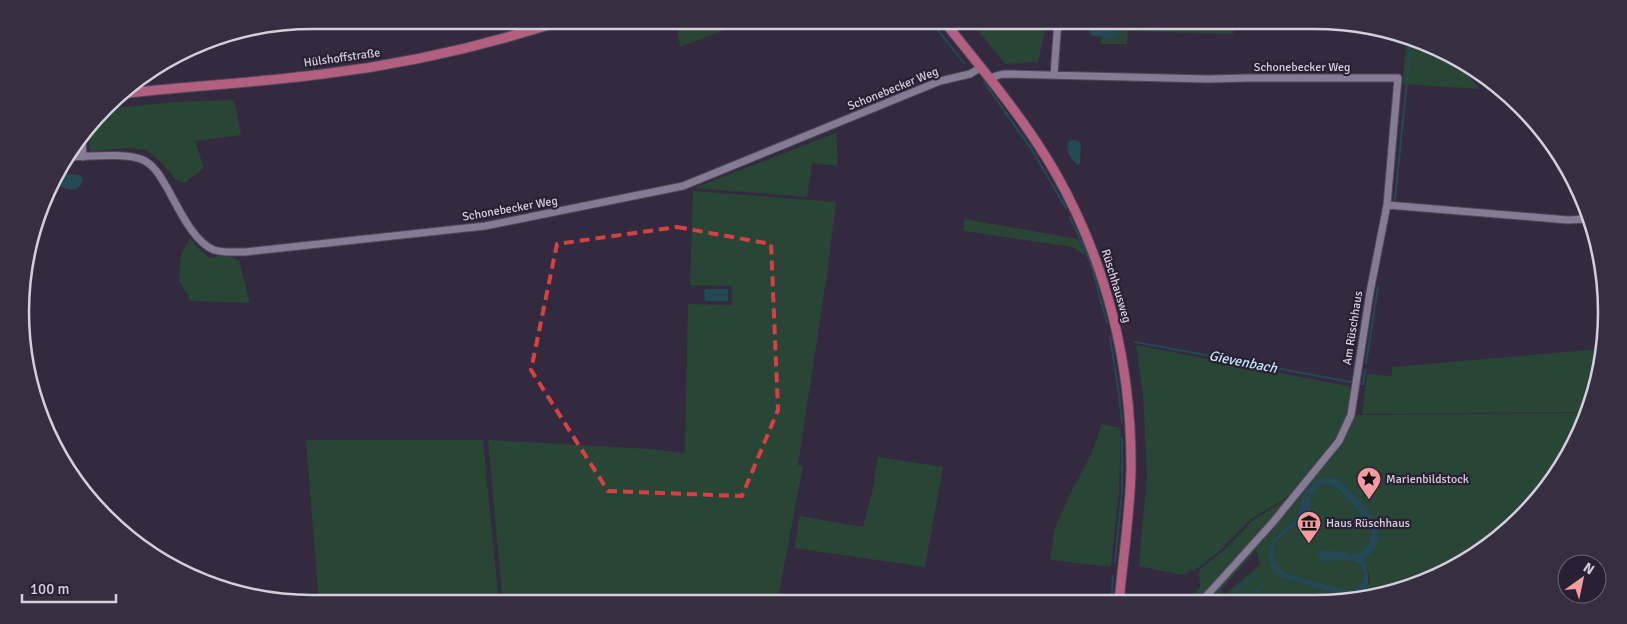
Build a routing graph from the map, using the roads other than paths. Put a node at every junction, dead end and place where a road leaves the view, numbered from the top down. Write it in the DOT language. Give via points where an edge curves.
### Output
graph roads {
  1 [pos="533,29"];
  2 [pos="950,29"];
  3 [pos="1057,29"];
  4 [pos="980,68"];
  5 [pos="1054,75"];
  6 [pos="990,80"];
  7 [pos="133,93"];
  8 [pos="82,147"];
  9 [pos="75,157"];
  10 [pos="82,157"];
  11 [pos="1387,205"];
  12 [pos="1582,219"];
  13 [pos="1120,595"];
  14 [pos="1207,595"];
  1 -- 7 [label="main road, Hülshoffstraße" via="482,44 377,66"];
  2 -- 4 [label="main road, Rüschhausweg"];
  3 -- 5 [label="street"];
  4 -- 6 [label="main road, Rüschhausweg"];
  4 -- 10 [label="street, Schonebecker Weg" via="970,74 940,81 683,186 514,221 245,252 221,251 204,243 184,218 158,173 146,162 130,156"];
  5 -- 6 [label="street, Schonebecker Weg" via="1003,74"];
  5 -- 11 [label="street, Schonebecker Weg" via="1208,79 1398,78"];
  6 -- 13 [label="main road, Rüschhausweg" via="1039,147 1071,202 1097,262 1113,315 1126,384 1131,439 1128,517"];
  8 -- 10 [label="street"];
  9 -- 10 [label="street, Schonebecker Weg"];
  11 -- 12 [label="street"];
  11 -- 14 [label="street, Am Rüschhaus" via="1346,428 1340,441 1274,521"];
}
